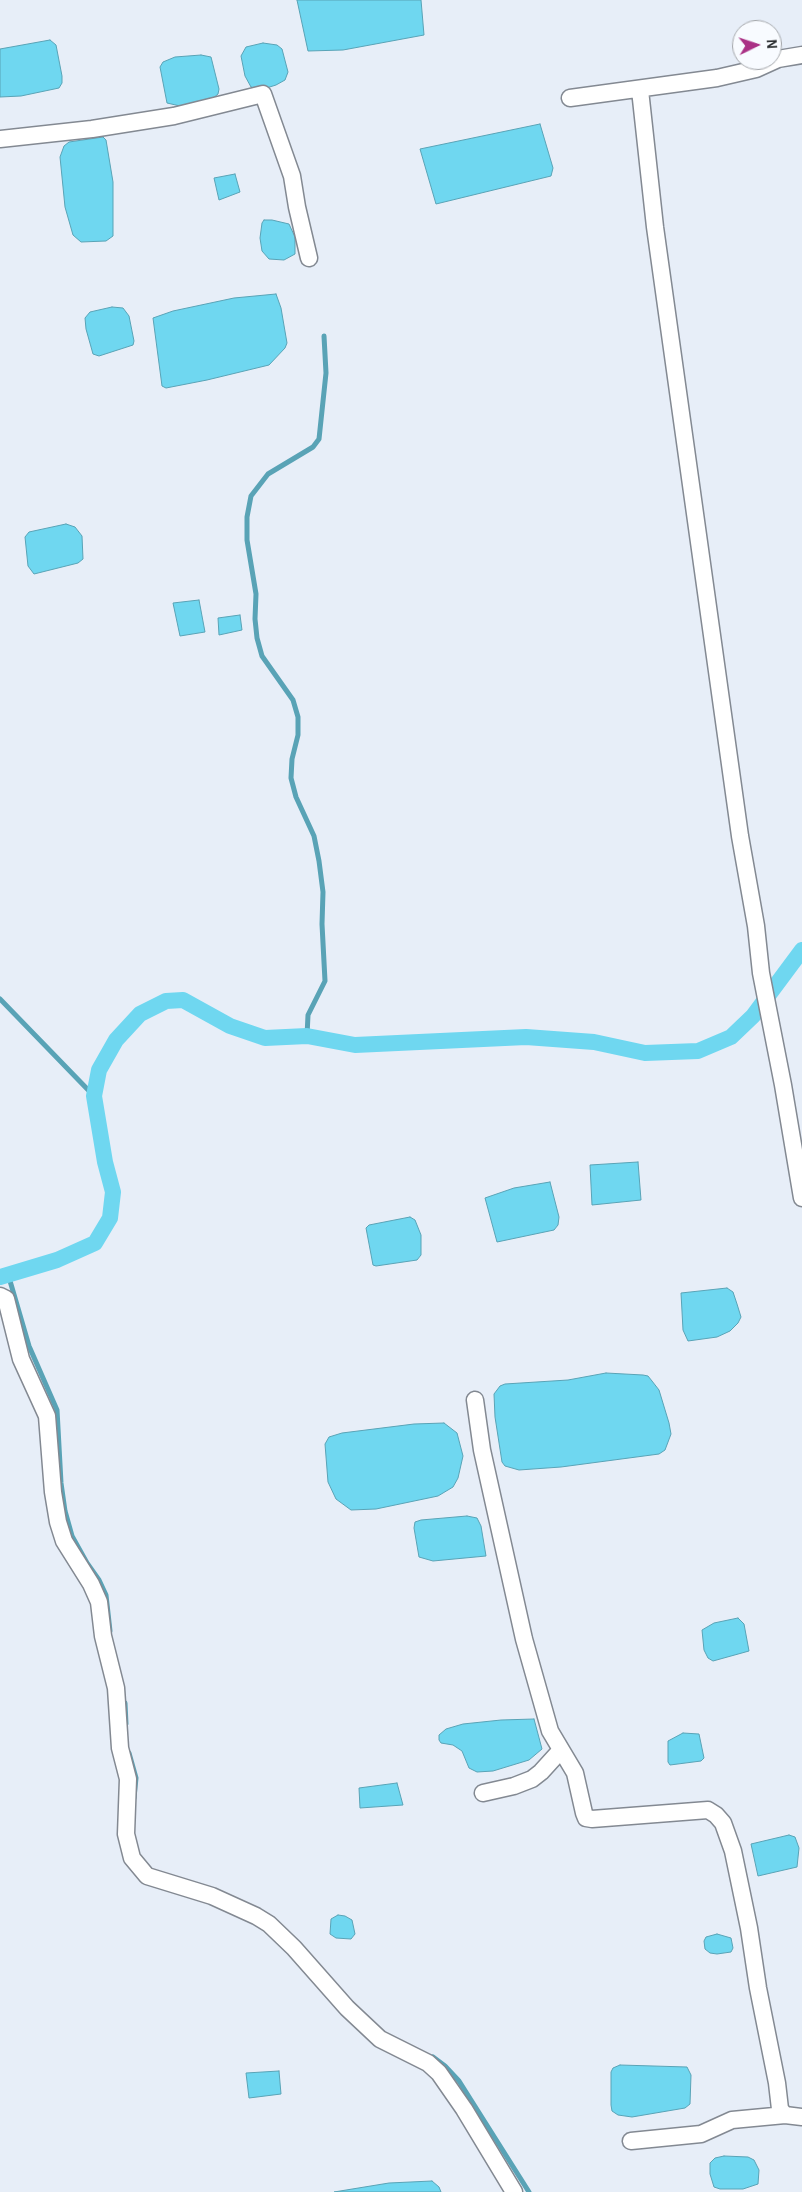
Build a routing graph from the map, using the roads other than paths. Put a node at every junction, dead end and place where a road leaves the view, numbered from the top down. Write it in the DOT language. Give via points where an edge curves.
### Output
graph roads {
  1 [pos="802,55"];
  2 [pos="640,90"];
  3 [pos="570,98"];
  4 [pos="0,139"];
  5 [pos="309,258"];
  6 [pos="802,1198"];
  7 [pos="0,1296"];
  8 [pos="475,1400"];
  9 [pos="561,1750"];
  10 [pos="483,1793"];
  11 [pos="785,2115"];
  12 [pos="802,2117"];
  13 [pos="631,2141"];
  14 [pos="514,2192"];
  1 -- 2 [label="street" via="717,78"];
  2 -- 3 [label="street"];
  2 -- 6 [label="street" via="655,227 710,632 761,973"];
  4 -- 5 [label="street" via="174,116 263,94 292,176"];
  7 -- 14 [label="street" via="6,1299 21,1358 47,1416 53,1492 64,1541 99,1602 116,1688 120,1748 128,1779 126,1834 132,1858 147,1876 212,1896 269,1924 380,2039 428,2062 464,2109"];
  8 -- 9 [label="street" via="482,1450 524,1639 550,1731"];
  9 -- 10 [label="street" via="532,1779"];
  9 -- 11 [label="street" via="576,1773 586,1818 708,1810 723,1823 734,1851 780,2109"];
  11 -- 12 [label="street"];
  11 -- 13 [label="street" via="732,2120 701,2134"];
}
